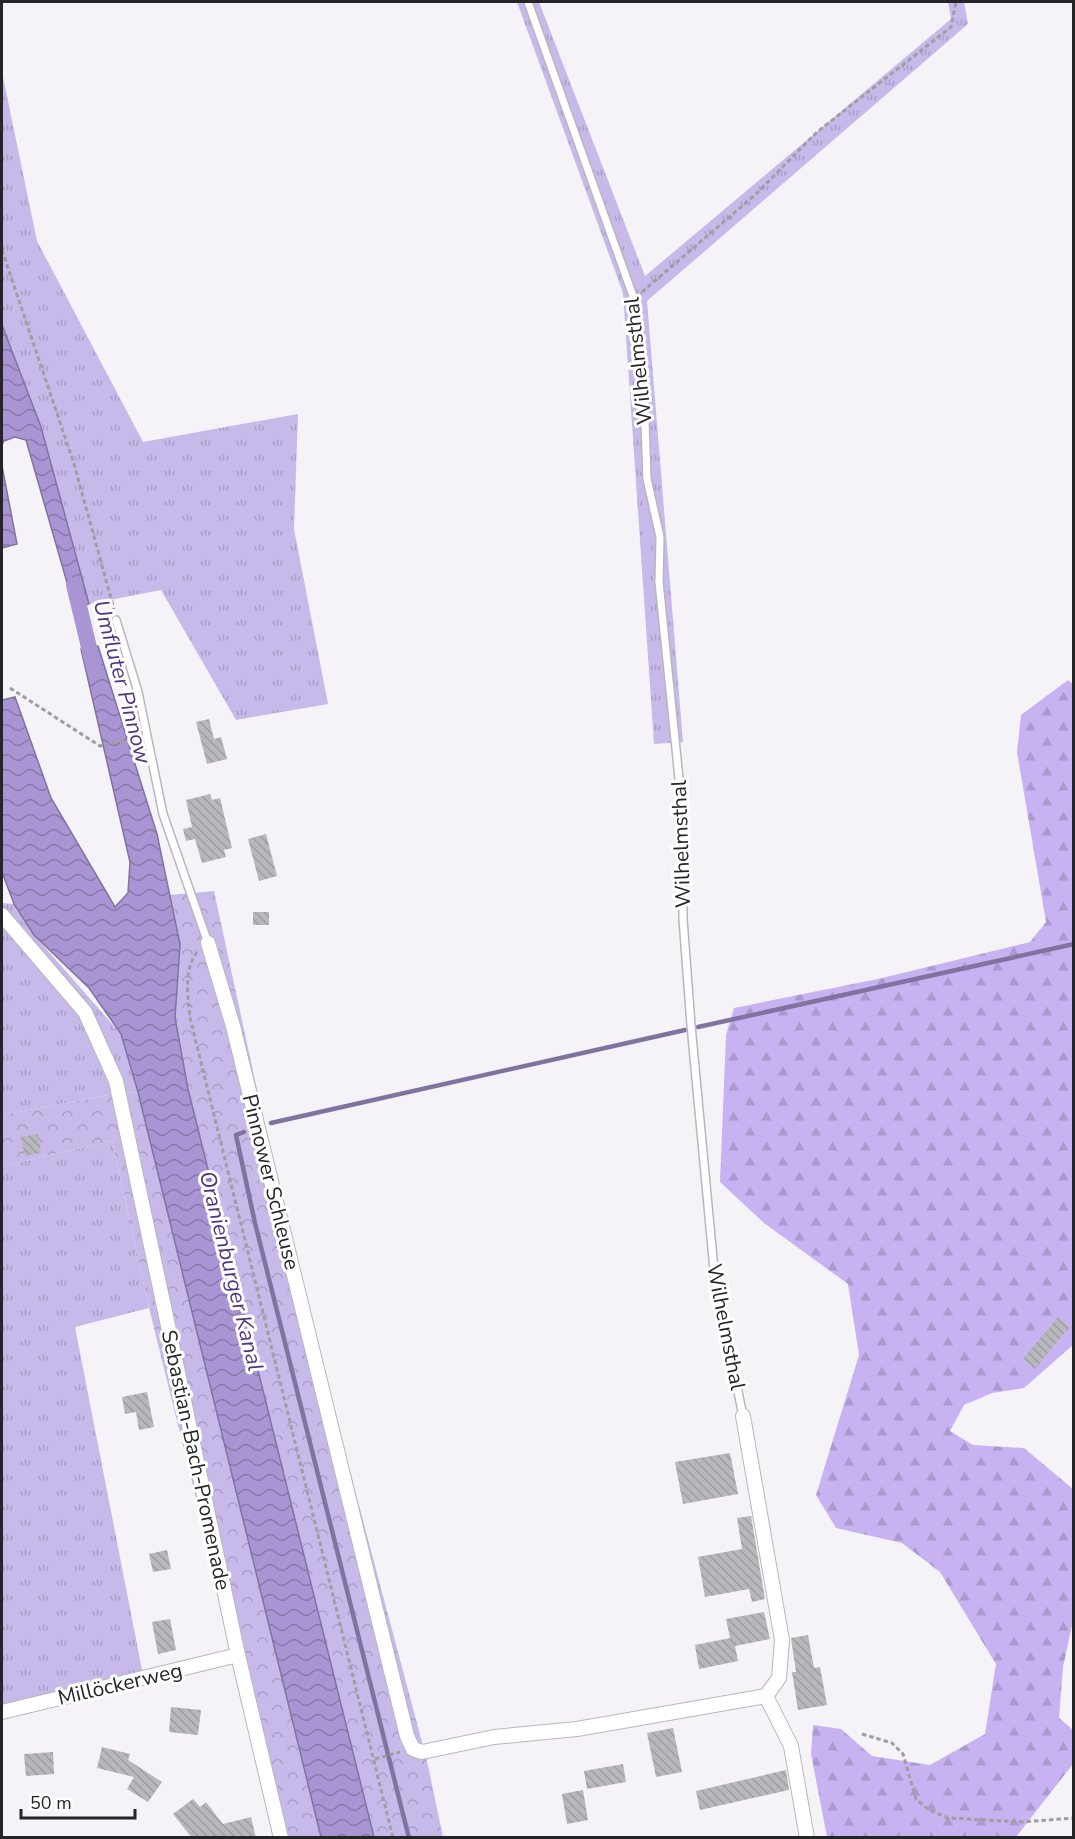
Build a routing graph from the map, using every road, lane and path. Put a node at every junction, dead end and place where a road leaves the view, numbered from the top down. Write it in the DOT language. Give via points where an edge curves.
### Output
graph roads {
  1 [pos="528,2"];
  2 [pos="956,2"];
  3 [pos="2,250"];
  4 [pos="634,299"];
  5 [pos="116,620"];
  6 [pos="10,688"];
  7 [pos="131,739"];
  8 [pos="2,915"];
  9 [pos="208,943"];
  10 [pos="743,1416"];
  11 [pos="238,1655"];
  12 [pos="766,1696"];
  13 [pos="2,1712"];
  14 [pos="862,1734"];
  15 [pos="413,1749"];
  16 [pos="375,1760"];
  17 [pos="1074,1818"];
  18 [pos="281,1838"];
  19 [pos="393,1838"];
  20 [pos="807,1838"];
  1 -- 4 [label="lane, Wilhelmsthal"];
  2 -- 4 [label="path" via="951,27 817,132 755,195"];
  3 -- 5 [label="path" via="74,464"];
  4 -- 10 [label="lane, Wilhelmsthal" via="647,479 660,537 659,582 683,818 683,919 714,1269"];
  5 -- 9 [label="lane, Pinnower Schleuse" via="138,692 163,814"];
  6 -- 7 [label="path" via="100,746"];
  8 -- 11 [label="street, Sebastian-Bach-Promenade" via="85,1012 116,1081"];
  9 -- 15 [label="street, Pinnower Schleuse" via="233,1026"];
  9 -- 16 [label="path" via="196,953 190,966 190,1018"];
  10 -- 12 [label="street, Wilhelmsthal" via="782,1640 779,1678"];
  11 -- 13 [label="street, Millöckerweg"];
  11 -- 18 [label="street, Sebastian-Bach-Promenade"];
  12 -- 15 [label="street" via="577,1729 494,1737 422,1752"];
  12 -- 20 [label="street" via="791,1746"];
  14 -- 17 [label="path" via="892,1743 903,1754 916,1799 948,1818 1022,1822"];
  15 -- 16 [label="path"];
  16 -- 19 [label="path"];
}
